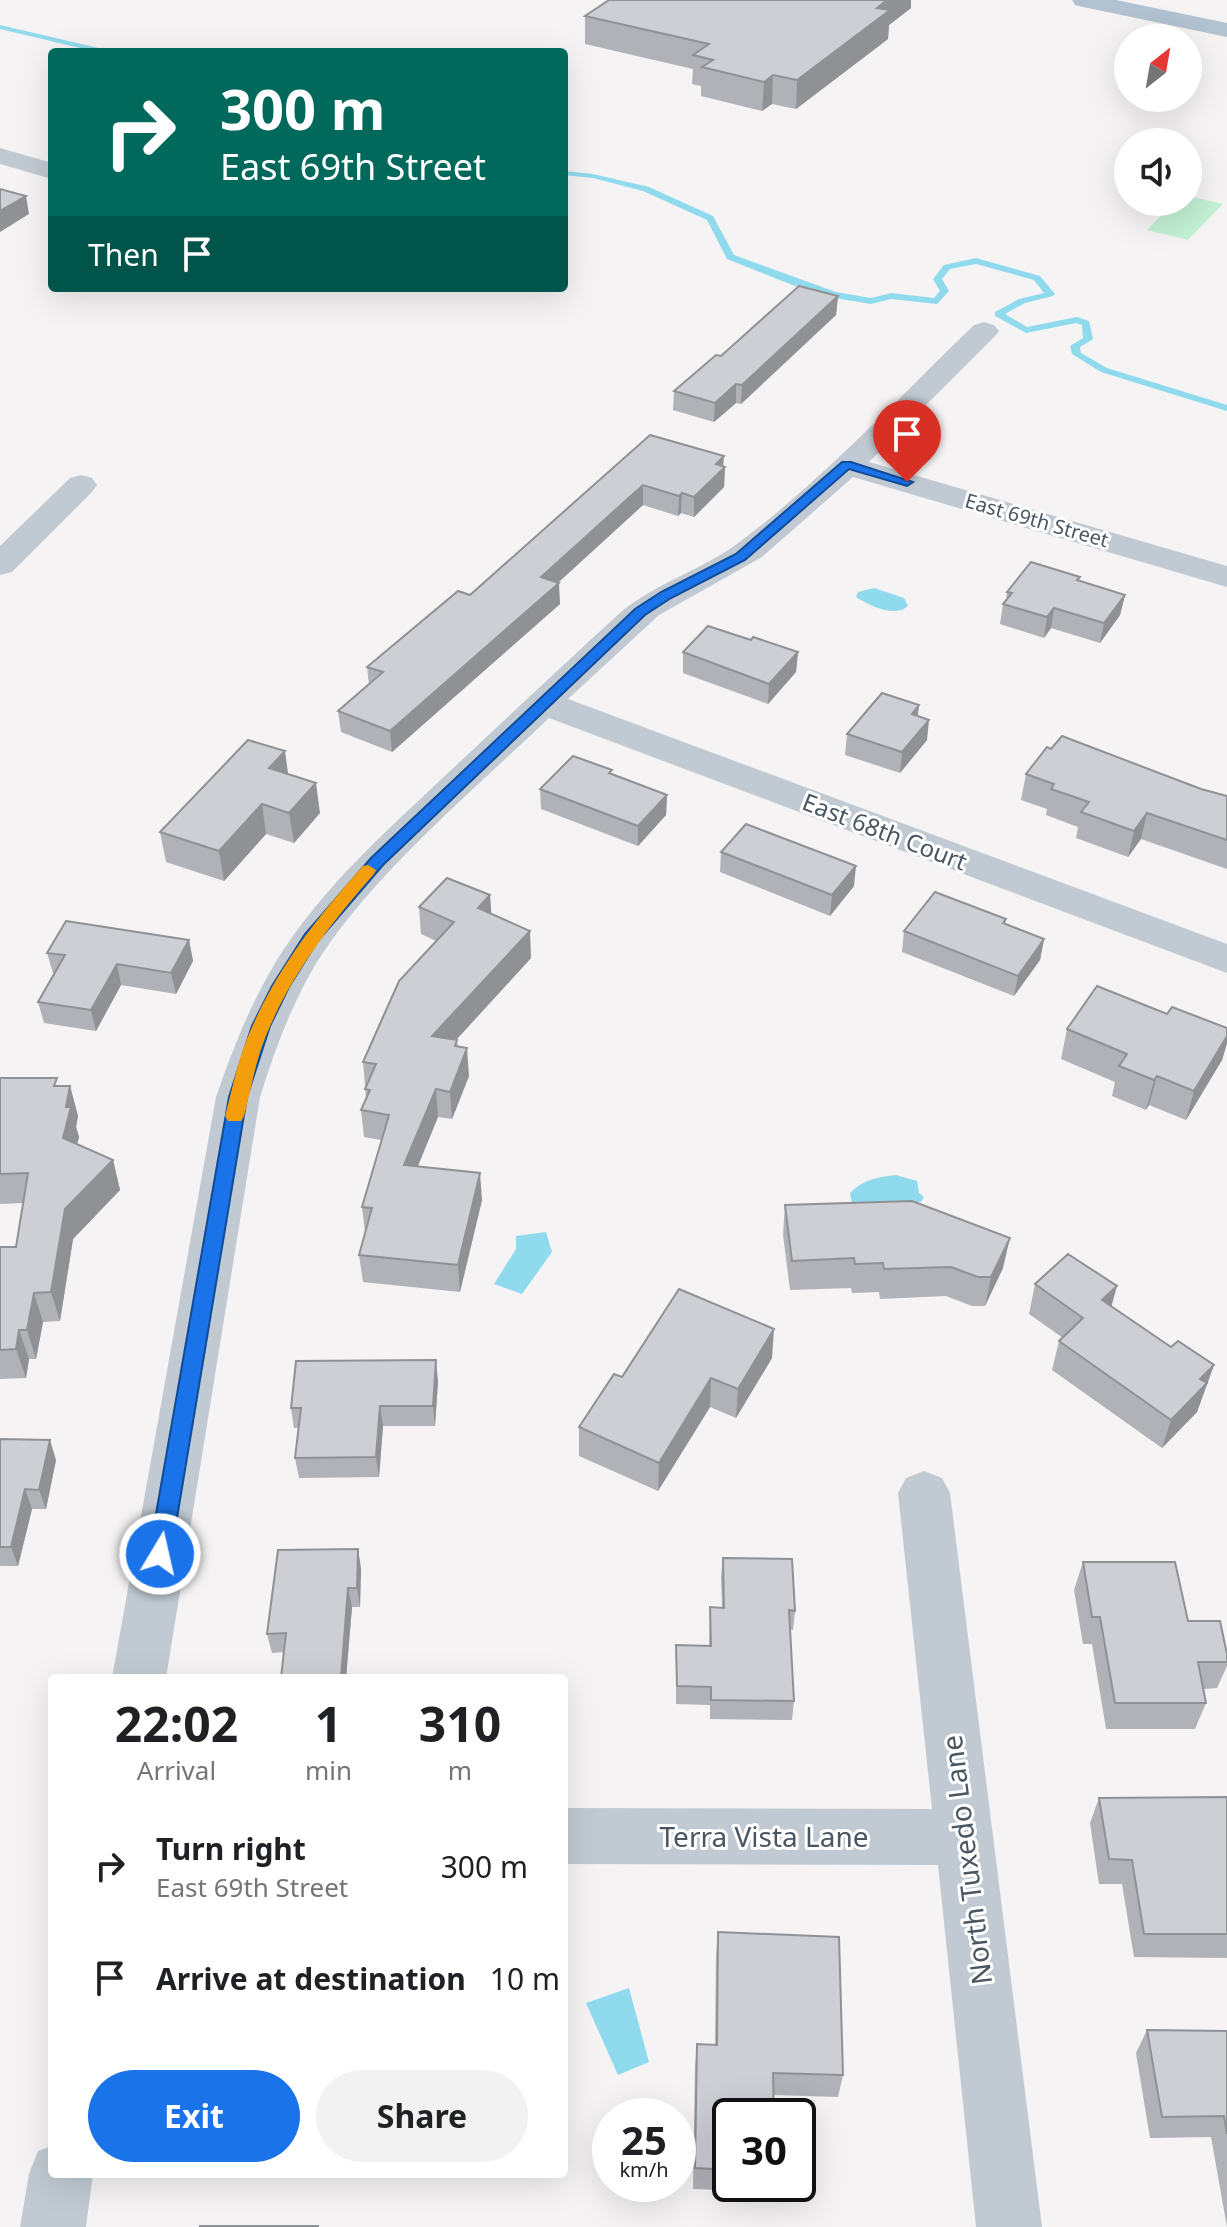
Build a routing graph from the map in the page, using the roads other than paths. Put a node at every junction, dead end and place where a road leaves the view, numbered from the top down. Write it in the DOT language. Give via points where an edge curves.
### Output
graph roads {
  1 [pos="1083,0"];
  2 [pos="1227,30"];
  3 [pos="0,156"];
  4 [pos="48,170"];
  5 [pos="984,331"];
  6 [pos="847,465"];
  7 [pos="81,485"];
  8 [pos="0,565"];
  9 [pos="1227,577"];
  10 [pos="544,703"];
  11 [pos="1227,959"];
  12 [pos="924,1493"];
  13 [pos="140,1674"];
  14 [pos="568,1836"];
  15 [pos="963,1837"];
  16 [pos="60,2178"];
  17 [pos="53,2227"];
  18 [pos="1009,2227"];
  1 -- 2 [label="main road"];
  3 -- 4 [label="street"];
  5 -- 6 [label="street"];
  6 -- 9 [label="street, East 69th Street"];
  6 -- 10 [label="street" via="740,557 640,612"];
  7 -- 8 [label="street"];
  10 -- 11 [label="street, East 68th Court"];
  10 -- 13 [label="street" via="346,893 303,950 261,1026 232,1127"];
  12 -- 15 [label="street, North Tuxedo Lane"];
  14 -- 15 [label="street, Terra Vista Lane"];
  15 -- 18 [label="street, North Tuxedo Lane"];
  16 -- 17 [label="street"];
}
